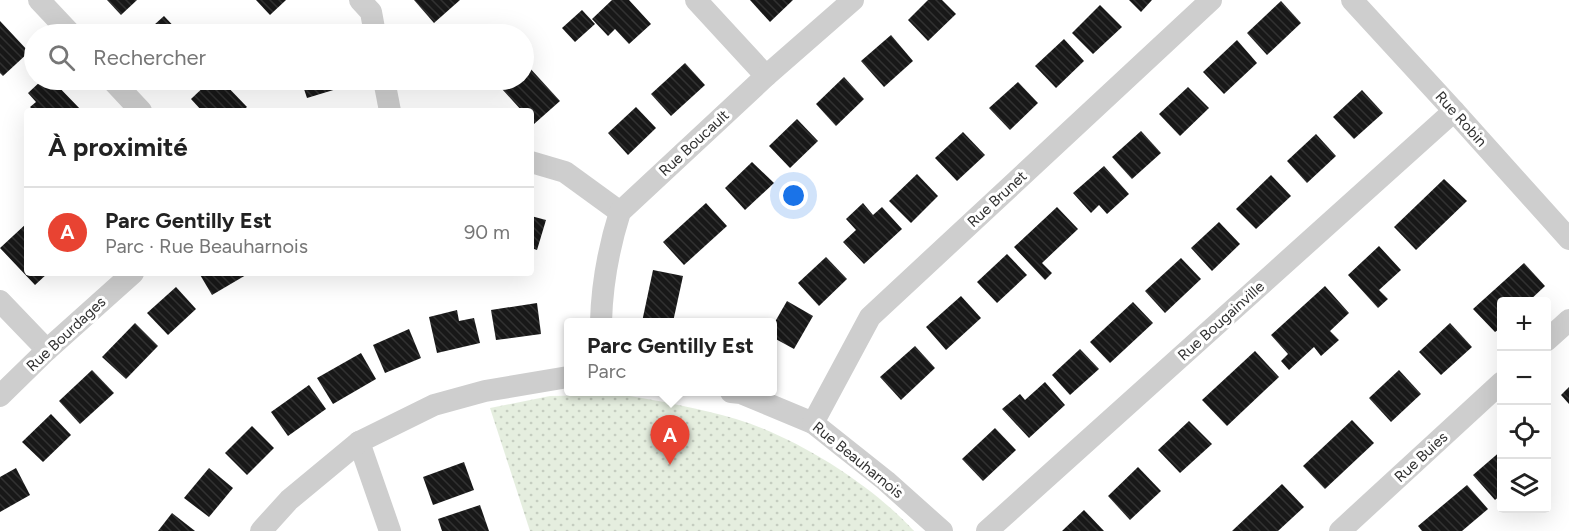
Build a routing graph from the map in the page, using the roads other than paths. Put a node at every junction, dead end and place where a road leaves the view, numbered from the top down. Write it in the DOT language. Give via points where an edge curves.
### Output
graph roads {
  1 [pos="39,0"];
  2 [pos="360,0"];
  3 [pos="696,0"];
  4 [pos="853,0"];
  5 [pos="1211,0"];
  6 [pos="1352,0"];
  7 [pos="62,24"];
  8 [pos="373,24"];
  9 [pos="766,76"];
  10 [pos="121,90"];
  11 [pos="386,90"];
  12 [pos="138,108"];
  13 [pos="389,108"];
  14 [pos="1454,111"];
  15 [pos="534,163"];
  16 [pos="620,212"];
  17 [pos="1569,239"];
  18 [pos="131,276"];
  19 [pos="0,301"];
  20 [pos="601,318"];
  21 [pos="1569,320"];
  22 [pos="1551,336"];
  23 [pos="47,350"];
  24 [pos="564,378"];
  25 [pos="1497,387"];
  26 [pos="0,396"];
  27 [pos="748,396"];
  28 [pos="813,423"];
  29 [pos="359,442"];
  30 [pos="261,531"];
  31 [pos="390,531"];
  32 [pos="942,531"];
  33 [pos="987,531"];
  34 [pos="1340,531"];
  1 -- 7 [label="street"];
  2 -- 8 [label="street" via="371,12"];
  3 -- 9 [label="street"];
  4 -- 9 [label="street, Rue Boucault"];
  5 -- 28 [label="street, Rue Brunet" via="870,317"];
  6 -- 14 [label="street, Rue Robin"];
  9 -- 16 [label="street, Rue Boucault"];
  10 -- 12 [label="street"];
  11 -- 13 [label="street"];
  14 -- 17 [label="street, Rue Robin"];
  14 -- 33 [label="street, Rue Bougainville"];
  15 -- 16 [label="street" via="565,172"];
  16 -- 20 [label="street, Rue Boucault" via="610,243"];
  18 -- 23 [label="street, Rue Bourdages"];
  19 -- 23 [label="street"];
  21 -- 22 [label="street"];
  23 -- 26 [label="street, Rue Bourdages"];
  24 -- 29 [label="street" via="484,391 434,405"];
  25 -- 34 [label="street, Rue Buies"];
  27 -- 28 [label="street, Rue Beauharnois"];
  28 -- 32 [label="street, Rue Beauharnois"];
  29 -- 30 [label="street" via="289,500"];
  29 -- 31 [label="street"];
}
